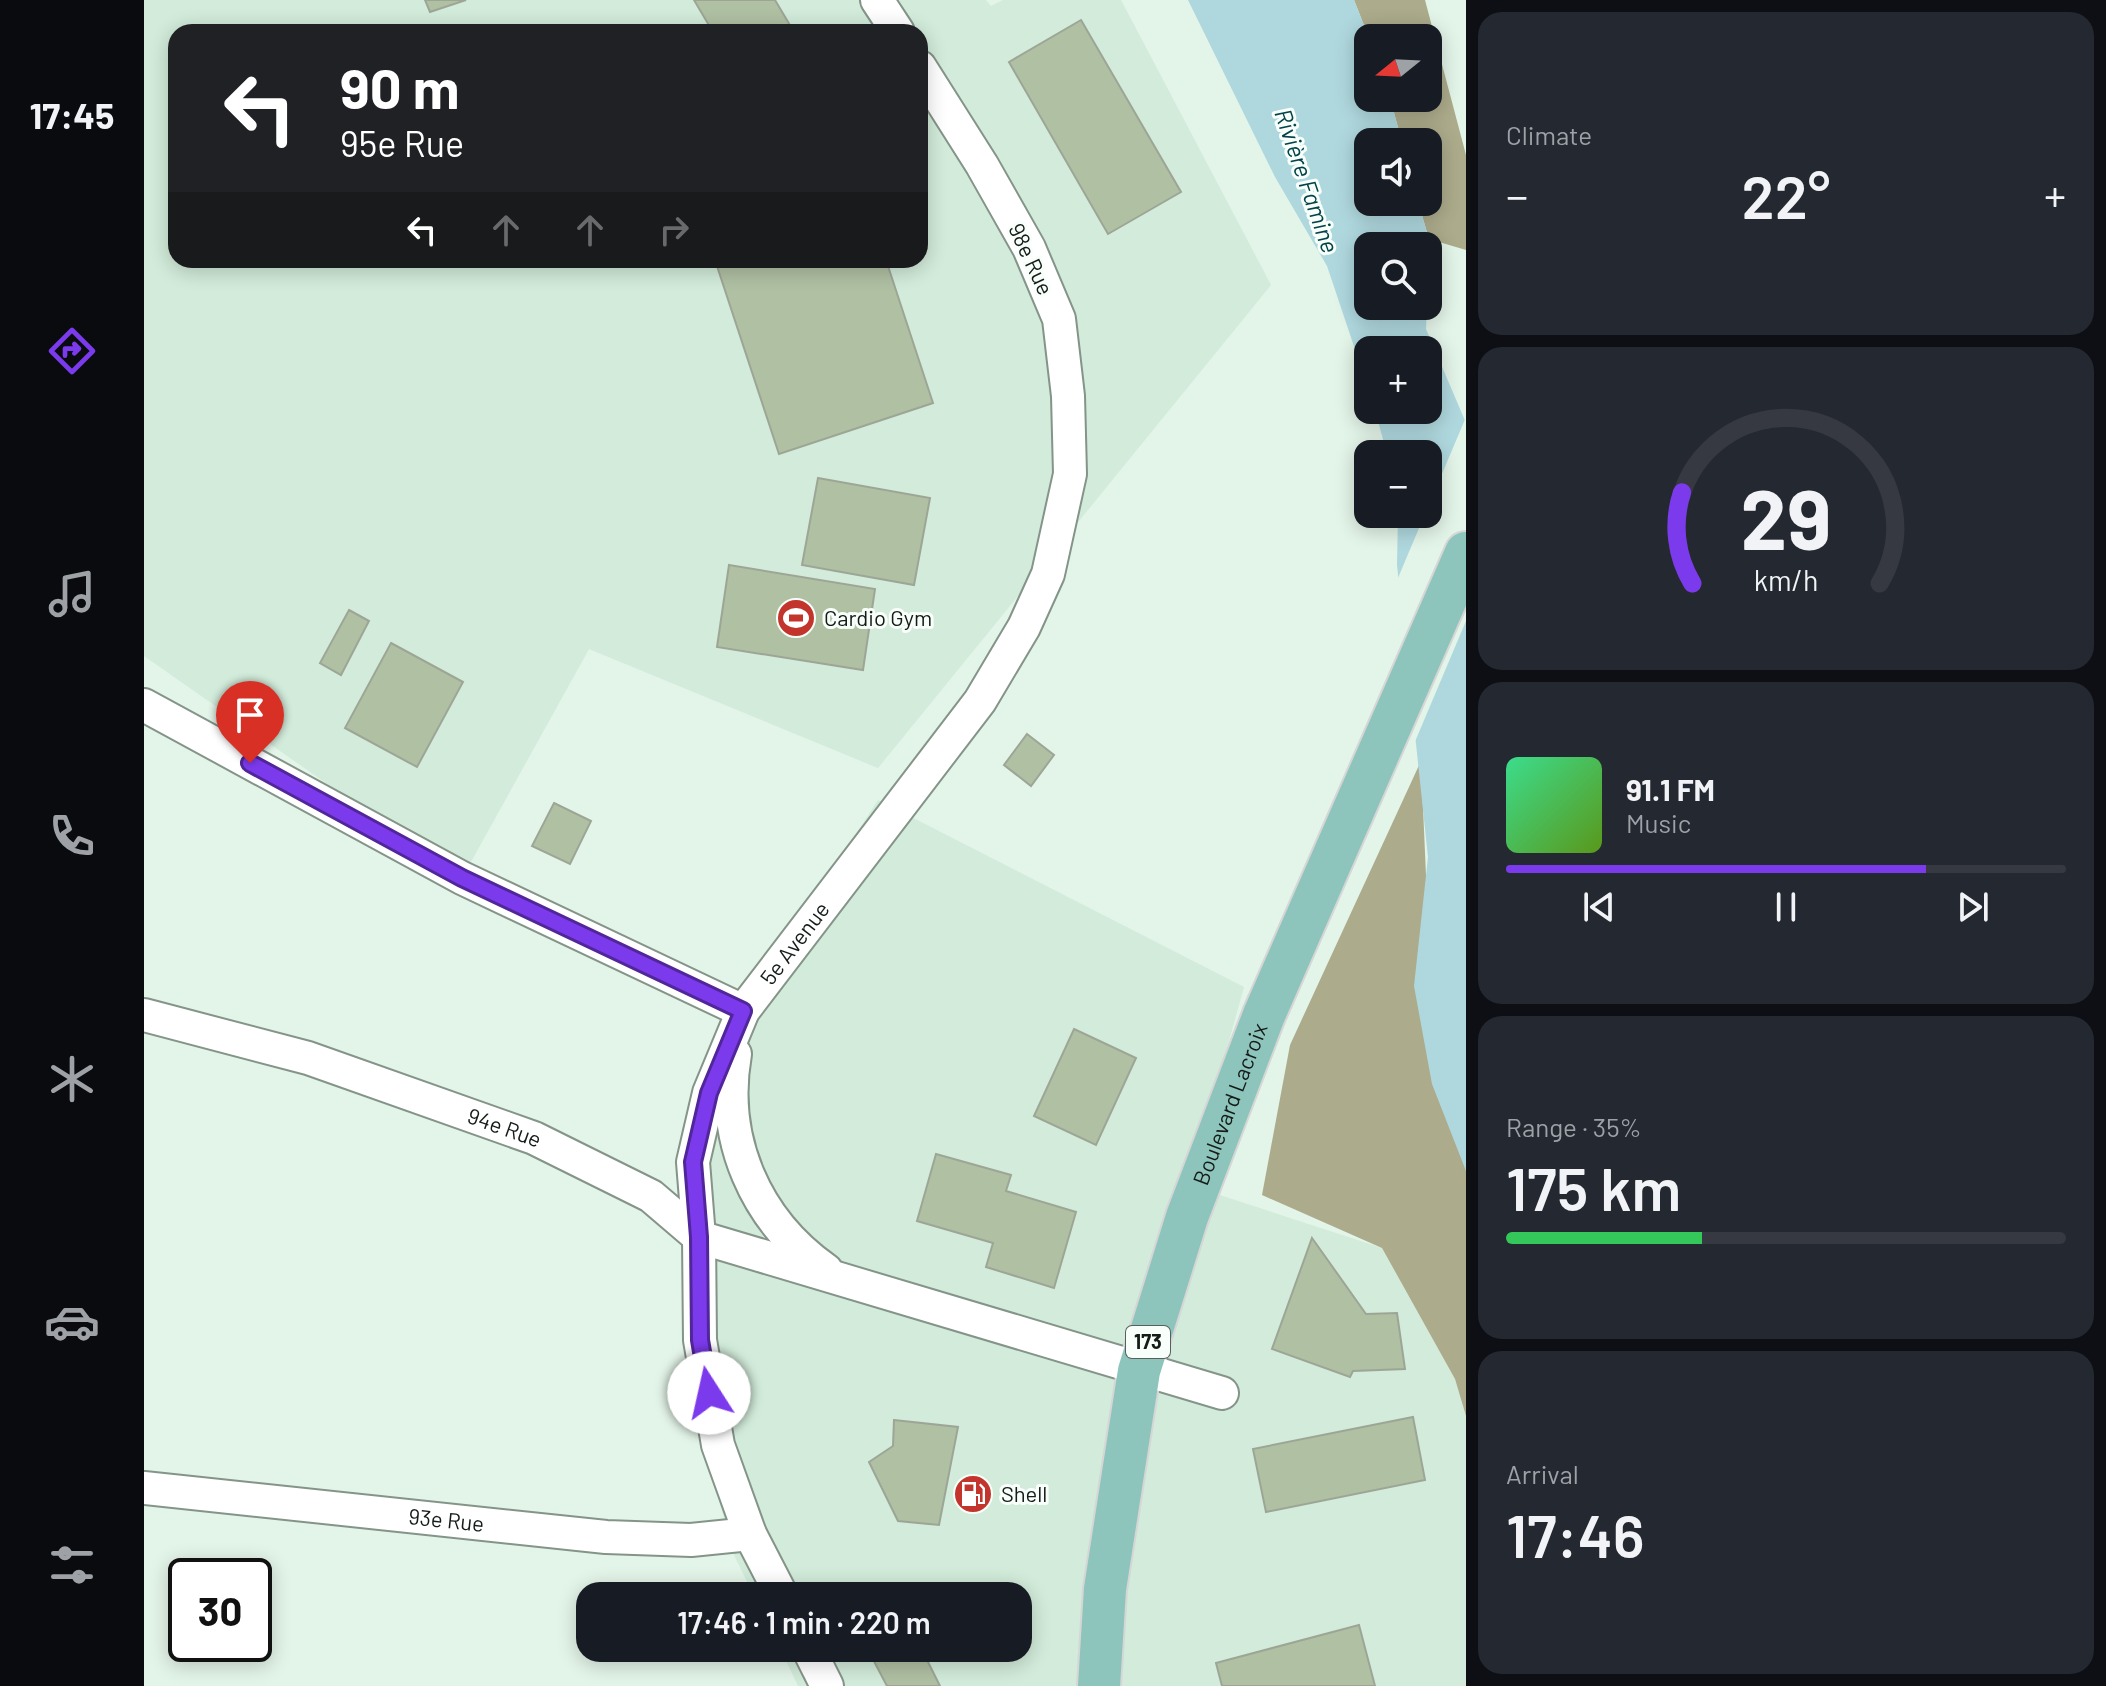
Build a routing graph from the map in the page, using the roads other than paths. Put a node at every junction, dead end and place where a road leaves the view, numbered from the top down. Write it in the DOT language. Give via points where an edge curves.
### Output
graph roads {
  1 [pos="877,0"];
  2 [pos="893,24"];
  3 [pos="928,80"];
  4 [pos="1070,474"];
  5 [pos="1466,553"];
  6 [pos="144,705"];
  7 [pos="743,1011"];
  8 [pos="144,1015"];
  9 [pos="699,1237"];
  10 [pos="843,1283"];
  11 [pos="1139,1371"];
  12 [pos="1222,1393"];
  13 [pos="144,1488"];
  14 [pos="750,1534"];
  15 [pos="775,1582"];
  16 [pos="815,1662"];
  17 [pos="827,1686"];
  18 [pos="1099,1686"];
  1 -- 2 [label="street"];
  3 -- 4 [label="street, 98e Rue" via="1029,248 1059,319"];
  4 -- 7 [label="street, 5e Avenue" via="1048,574 980,701"];
  5 -- 11 [label="main road, Boulevard Lacroix / 173" via="1264,1015 1187,1217"];
  6 -- 7 [label="street" via="462,878"];
  7 -- 9 [label="street, 5e Avenue" via="709,1093 693,1162"];
  7 -- 10 [label="street, 94e Rue" via="730,1085 733,1131 745,1170 779,1229"];
  8 -- 9 [label="street, 94e Rue" via="308,1058 534,1138 651,1196"];
  9 -- 10 [label="street, 94e Rue"];
  9 -- 14 [label="street, 5e Avenue" via="700,1340 715,1430"];
  10 -- 11 [label="street, 94e Rue"];
  11 -- 12 [label="street, 94e Rue"];
  11 -- 18 [label="main road, Boulevard Lacroix / 173" via="1105,1589"];
  13 -- 14 [label="street, 93e Rue" via="606,1537 691,1540"];
  14 -- 15 [label="street, 5e Avenue"];
  16 -- 17 [label="street"];
}
